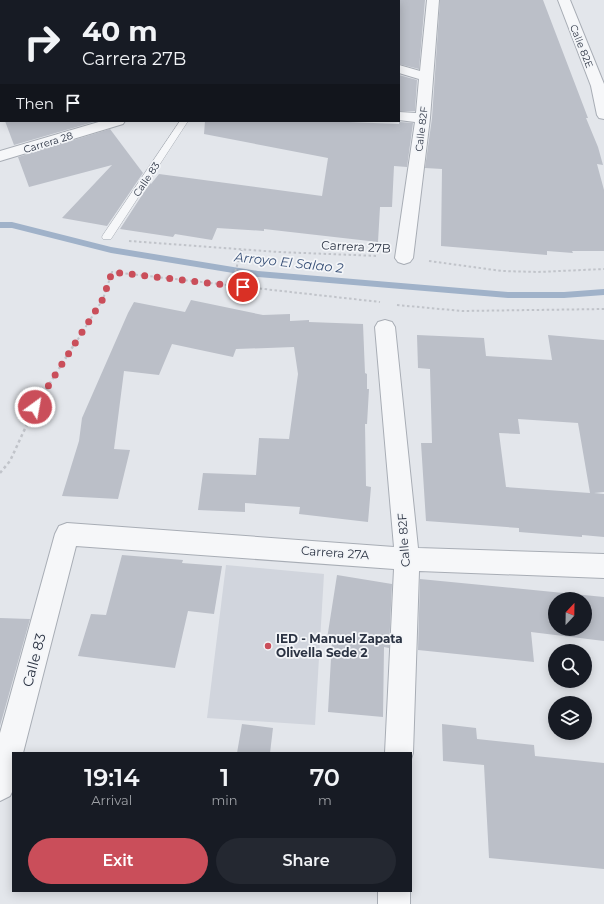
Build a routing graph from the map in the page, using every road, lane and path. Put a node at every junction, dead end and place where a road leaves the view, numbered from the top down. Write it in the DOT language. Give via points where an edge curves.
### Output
graph roads {
  1 [pos="433,0"];
  2 [pos="564,0"];
  3 [pos="400,69"];
  4 [pos="425,76"];
  5 [pos="604,115"];
  6 [pos="400,116"];
  7 [pos="423,118"];
  8 [pos="115,122"];
  9 [pos="183,122"];
  10 [pos="0,156"];
  11 [pos="107,237"];
  12 [pos="242,250"];
  13 [pos="404,258"];
  14 [pos="604,269"];
  15 [pos="231,285"];
  16 [pos="384,303"];
  17 [pos="391,304"];
  18 [pos="604,309"];
  19 [pos="385,327"];
  20 [pos="0,473"];
  21 [pos="67,534"];
  22 [pos="407,559"];
  23 [pos="604,566"];
  24 [pos="399,752"];
  25 [pos="0,786"];
  26 [pos="394,892"];
  27 [pos="394,904"];
  1 -- 4 [label="street, Calle 82F"];
  2 -- 5 [label="street, Calle 82E" via="598,86"];
  3 -- 4 [label="street"];
  4 -- 7 [label="street, Calle 82F"];
  6 -- 7 [label="street"];
  7 -- 13 [label="street, Calle 82F"];
  8 -- 10 [label="street, Carrera 28"];
  9 -- 11 [label="lane, Calle 83"];
  11 -- 12 [label="path, Carrera 27B"];
  12 -- 13 [label="path, Carrera 27B"];
  12 -- 15 [label="path"];
  13 -- 14 [label="path, Carrera 27B" via="523,272"];
  15 -- 16 [label="path"];
  15 -- 20 [label="path" via="112,272 103,299 35,407 10,461"];
  17 -- 18 [label="path" via="462,311"];
  19 -- 22 [label="street, Calle 82F"];
  21 -- 22 [label="street, Carrera 27A"];
  21 -- 25 [label="street, Calle 83"];
  22 -- 23 [label="street, Carrera 27A"];
  22 -- 24 [label="street, Calle 82F"];
  26 -- 27 [label="street"];
}
